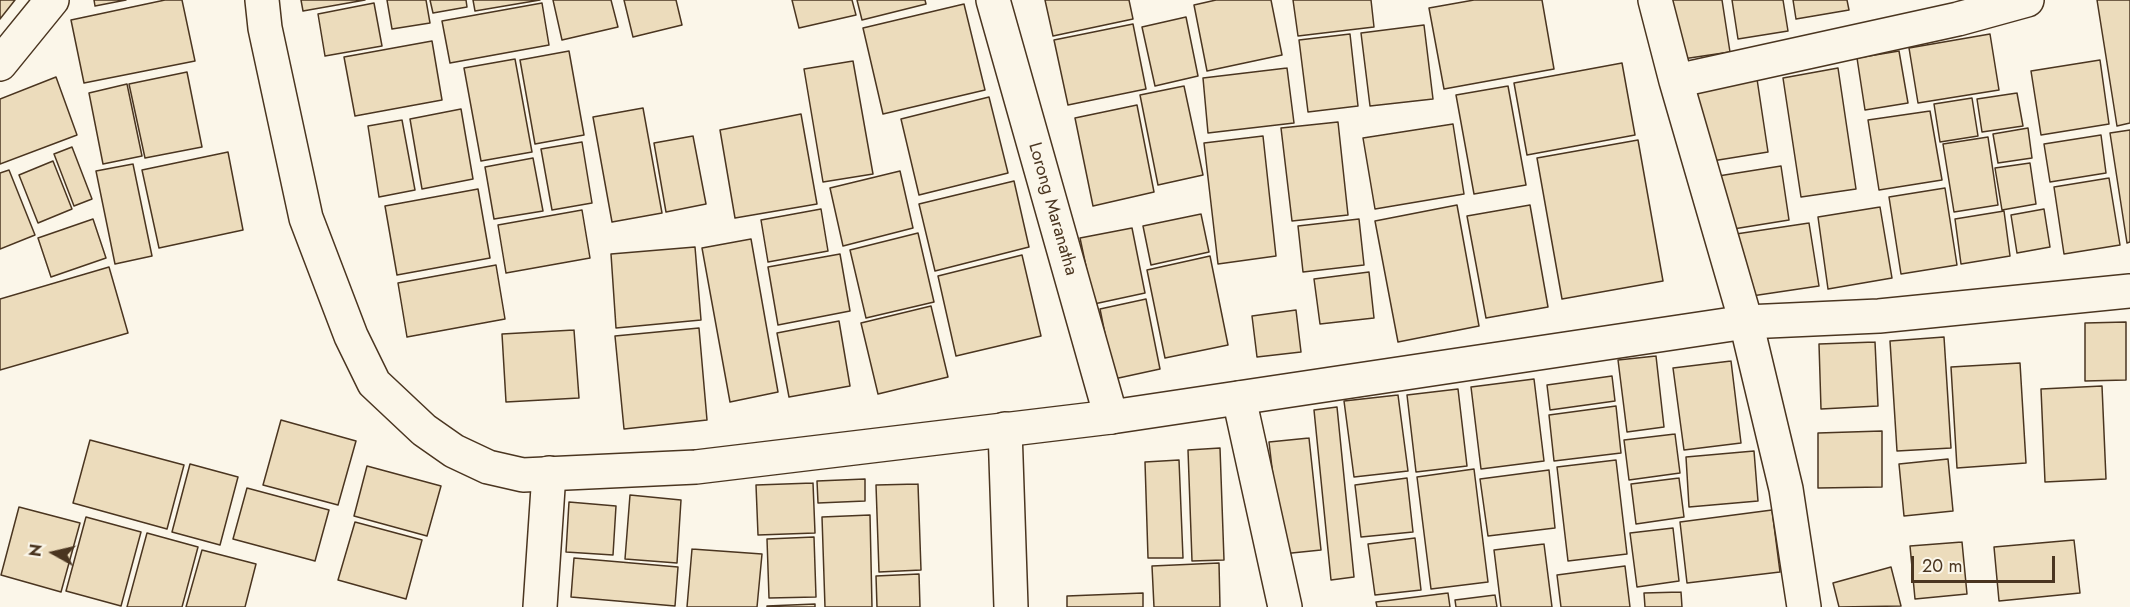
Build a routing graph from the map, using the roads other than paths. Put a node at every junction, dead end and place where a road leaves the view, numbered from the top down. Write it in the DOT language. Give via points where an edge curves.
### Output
graph roads {
  1 [pos="52,0"];
  2 [pos="262,0"];
  3 [pos="993,0"];
  4 [pos="1655,0"];
  5 [pos="2027,0"];
  6 [pos="0,64"];
  7 [pos="1676,81"];
  8 [pos="2130,291"];
  9 [pos="1746,321"];
  10 [pos="1239,398"];
  11 [pos="1111,417"];
  12 [pos="1005,429"];
  13 [pos="549,473"];
  14 [pos="540,607"];
  15 [pos="1011,607"];
  16 [pos="1285,607"];
  17 [pos="1804,607"];
  1 -- 6 [label="street"];
  2 -- 13 [label="street" via="306,218 351,336 374,382 424,430 454,451 488,467 523,475"];
  3 -- 11 [label="street, Lorong Maranatha"];
  4 -- 7 [label="street"];
  5 -- 7 [label="street"];
  7 -- 9 [label="street"];
  8 -- 9 [label="street" via="1879,316"];
  9 -- 10 [label="street"];
  9 -- 17 [label="street" via="1786,489"];
  10 -- 11 [label="street"];
  10 -- 16 [label="street"];
  11 -- 12 [label="street"];
  12 -- 13 [label="street" via="696,466"];
  12 -- 15 [label="street"];
  13 -- 14 [label="street"];
}
